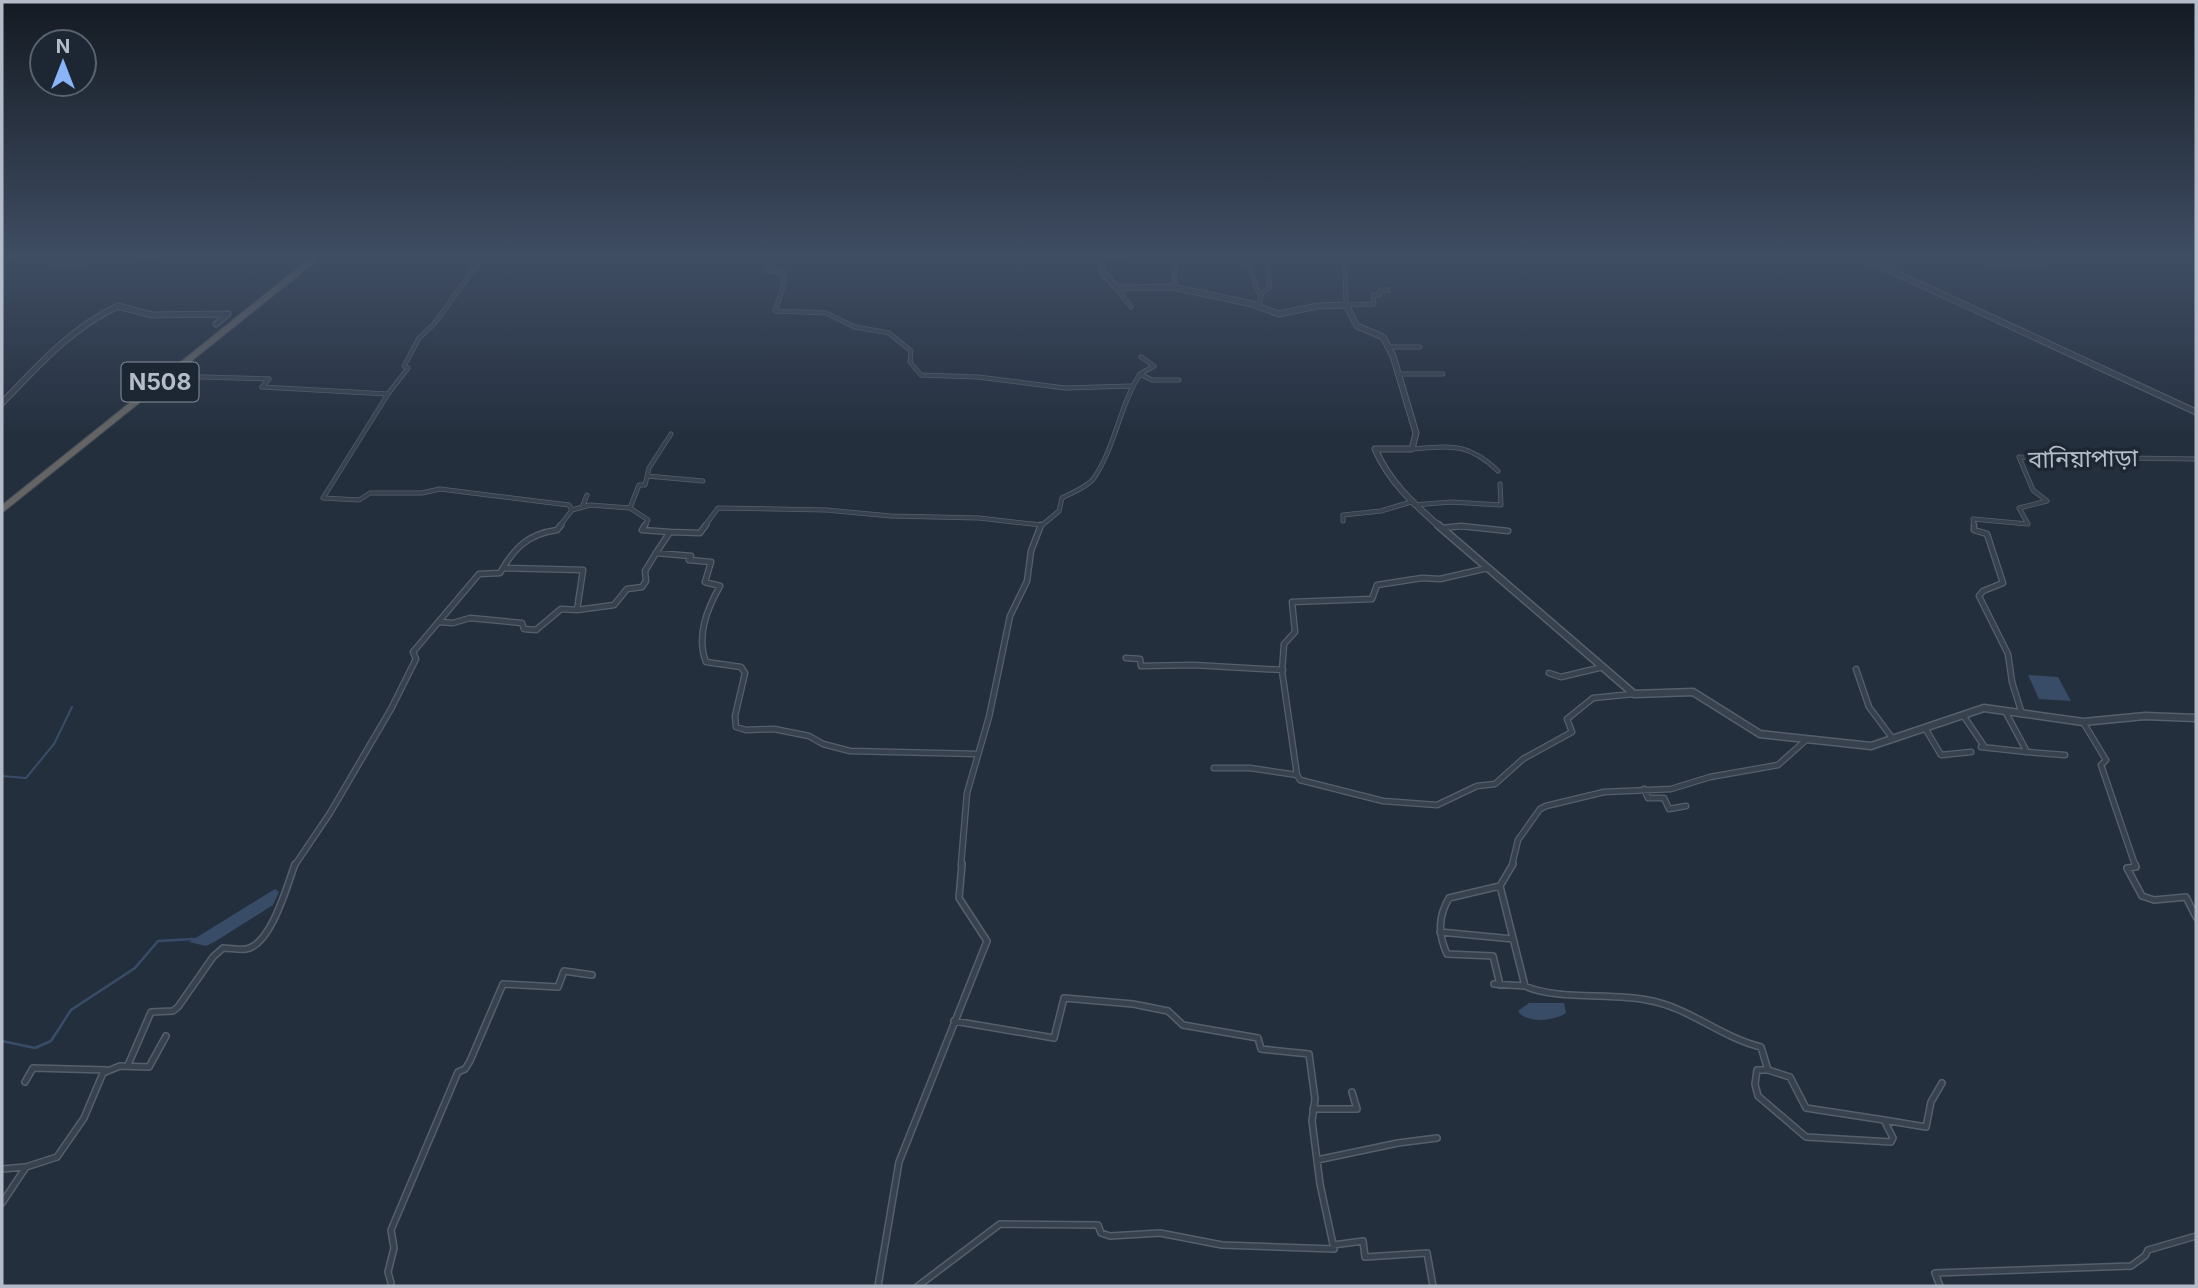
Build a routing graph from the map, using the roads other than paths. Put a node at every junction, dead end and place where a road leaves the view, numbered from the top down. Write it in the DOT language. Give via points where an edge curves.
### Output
graph roads {
  1 [pos="99,315"];
  2 [pos="149,315"];
  3 [pos="186,315"];
  4 [pos="227,315"];
  5 [pos="244,315"];
  6 [pos="440,315"];
  7 [pos="829,315"];
  8 [pos="1351,315"];
  9 [pos="1987,315"];
  10 [pos="216,324"];
  11 [pos="1388,347"];
  12 [pos="1420,347"];
  13 [pos="1141,357"];
  14 [pos="1140,374"];
  15 [pos="1397,374"];
  16 [pos="1443,374"];
  17 [pos="168,376"];
  18 [pos="1179,380"];
  19 [pos="1132,387"];
  20 [pos="388,394"];
  21 [pos="2,403"];
  22 [pos="2196,412"];
  23 [pos="671,434"];
  24 [pos="1412,449"];
  25 [pos="2196,459"];
  26 [pos="1498,471"];
  27 [pos="647,476"];
  28 [pos="703,481"];
  29 [pos="1500,484"];
  30 [pos="587,495"];
  31 [pos="1412,504"];
  32 [pos="583,506"];
  33 [pos="630,508"];
  34 [pos="2,509"];
  35 [pos="572,510"];
  36 [pos="1343,521"];
  37 [pos="1041,525"];
  38 [pos="1441,528"];
  39 [pos="1508,531"];
  40 [pos="670,532"];
  41 [pos="656,553"];
  42 [pos="503,568"];
  43 [pos="1489,568"];
  44 [pos="577,610"];
  45 [pos="439,622"];
  46 [pos="1126,658"];
  47 [pos="1603,667"];
  48 [pos="1856,669"];
  49 [pos="1283,670"];
  50 [pos="1549,673"];
  51 [pos="1634,694"];
  52 [pos="2005,711"];
  53 [pos="2022,713"];
  54 [pos="1963,715"];
  55 [pos="2196,718"];
  56 [pos="2083,722"];
  57 [pos="1925,728"];
  58 [pos="1893,739"];
  59 [pos="1805,741"];
  60 [pos="1971,752"];
  61 [pos="2027,752"];
  62 [pos="978,754"];
  63 [pos="2065,755"];
  64 [pos="1214,768"];
  65 [pos="1297,775"];
  66 [pos="1644,789"];
  67 [pos="1686,806"];
  68 [pos="1500,886"];
  69 [pos="2196,917"];
  70 [pos="1440,932"];
  71 [pos="1513,939"];
  72 [pos="592,975"];
  73 [pos="1525,986"];
  74 [pos="954,1021"];
  75 [pos="166,1037"];
  76 [pos="128,1065"];
  77 [pos="107,1070"];
  78 [pos="1769,1070"];
  79 [pos="25,1082"];
  80 [pos="1942,1083"];
  81 [pos="1352,1092"];
  82 [pos="1313,1109"];
  83 [pos="1884,1120"];
  84 [pos="1437,1138"];
  85 [pos="1317,1160"];
  86 [pos="26,1167"];
  87 [pos="2,1169"];
  88 [pos="2,1203"];
  89 [pos="2196,1236"];
  90 [pos="1333,1245"];
  91 [pos="393,1285"];
  92 [pos="878,1286"];
  93 [pos="918,1286"];
  94 [pos="1433,1286"];
  95 [pos="1940,1286"];
  1 -- 21 [label="street" via="49,354"];
  2 -- 3 [label="street"];
  4 -- 10 [label="street"];
  5 -- 17 [label="highway, N508"];
  6 -- 20 [label="street" via="419,338 404,366 408,368"];
  7 -- 19 [label="street" via="855,327 889,332 911,351 911,362 921,375 1065,387"];
  8 -- 11 [label="street" via="1357,326 1383,337"];
  9 -- 22 [label="street"];
  11 -- 12 [label="street"];
  11 -- 15 [label="street"];
  13 -- 14 [label="street" via="1154,366"];
  14 -- 18 [label="street" via="1152,380"];
  14 -- 19 [label="street"];
  15 -- 16 [label="street"];
  15 -- 24 [label="street" via="1416,433"];
  17 -- 20 [label="street" via="269,379 262,387"];
  17 -- 34 [label="highway, N508"];
  19 -- 37 [label="street" via="1093,480 1062,498 1059,511"];
  20 -- 35 [label="street" via="323,498 359,500 370,493 440,489 569,505"];
  23 -- 27 [label="street"];
  24 -- 26 [label="street" via="1450,445 1476,450"];
  24 -- 31 [label="street" via="1375,449 1384,470"];
  25 -- 53 [label="street, বানিয়াপাড়া" via="2125,458 2123,463 2019,457 2033,491 2047,501 2019,508 2028,524 1974,517 1974,530 1987,534 1992,542 2003,583 1979,596 2008,654"];
  27 -- 28 [label="street"];
  27 -- 33 [label="street"];
  29 -- 31 [label="street" via="1501,505"];
  30 -- 32 [label="street"];
  31 -- 36 [label="street" via="1343,515"];
  31 -- 38 [label="street"];
  32 -- 33 [label="street"];
  32 -- 35 [label="street"];
  33 -- 40 [label="street" via="648,520 642,530"];
  35 -- 42 [label="street" via="557,530 533,534 523,541"];
  37 -- 40 [label="street" via="979,518 718,508 700,533"];
  37 -- 62 [label="street" via="1027,581 1010,616"];
  38 -- 39 [label="street"];
  38 -- 43 [label="street"];
  40 -- 41 [label="street"];
  41 -- 44 [label="street" via="642,587 627,589 614,605"];
  41 -- 62 [label="street" via="711,562 705,582 720,586 704,632 703,657 706,662 741,667 745,673 736,727 809,736 850,751"];
  42 -- 44 [label="street" via="583,570"];
  42 -- 45 [label="street" via="500,573 480,574"];
  43 -- 47 [label="street"];
  43 -- 49 [label="street" via="1449,578 1377,585 1372,600 1292,602 1295,632 1284,641"];
  44 -- 45 [label="street" via="561,609 537,630 524,629 522,623 470,618"];
  45 -- 76 [label="street" via="413,652 416,659 391,709 296,862 260,943 247,949 223,948 178,1007 151,1012"];
  46 -- 49 [label="street" via="1140,659 1141,666"];
  47 -- 50 [label="street" via="1561,677"];
  47 -- 51 [label="street"];
  48 -- 58 [label="street" via="1869,708"];
  49 -- 65 [label="street"];
  51 -- 59 [label="street" via="1693,692 1760,734"];
  51 -- 65 [label="street" via="1593,698 1567,719 1572,732 1524,759 1495,784 1477,786 1437,805 1383,801 1300,780"];
  52 -- 53 [label="street"];
  52 -- 54 [label="street" via="1984,708"];
  52 -- 61 [label="street"];
  53 -- 56 [label="street"];
  54 -- 57 [label="street"];
  54 -- 61 [label="street" via="1982,747"];
  55 -- 56 [label="street" via="2146,716"];
  56 -- 69 [label="street" via="2106,760 2101,765 2136,867 2127,868 2142,896 2154,900 2186,897"];
  57 -- 58 [label="street"];
  57 -- 60 [label="street" via="1941,755"];
  58 -- 59 [label="street" via="1871,746"];
  59 -- 66 [label="street" via="1778,765 1671,789"];
  61 -- 63 [label="street"];
  62 -- 74 [label="street" via="967,793 959,898 987,941"];
  64 -- 65 [label="street"];
  66 -- 67 [label="street" via="1648,798 1664,798 1669,809"];
  66 -- 68 [label="street" via="1604,792 1540,809 1518,840 1515,861"];
  68 -- 70 [label="street" via="1449,898 1439,918"];
  68 -- 71 [label="street"];
  70 -- 71 [label="street"];
  70 -- 73 [label="street" via="1447,954 1493,956 1497,985"];
  71 -- 73 [label="street"];
  72 -- 91 [label="street" via="564,971 558,987 503,984 470,1061 458,1072 391,1230 394,1248 387,1272"];
  73 -- 78 [label="street" via="1536,992 1658,1002 1697,1017 1742,1044 1761,1047"];
  74 -- 82 [label="street" via="1054,1038 1064,998 1168,1011 1183,1025 1258,1038 1261,1049 1309,1054"];
  74 -- 92 [label="street" via="899,1162"];
  75 -- 76 [label="street" via="149,1068"];
  76 -- 77 [label="street"];
  77 -- 79 [label="street" via="33,1068"];
  77 -- 86 [label="street" via="84,1118 57,1157"];
  78 -- 83 [label="street" via="1793,1077 1806,1108"];
  78 -- 83 [label="street" via="1757,1070 1758,1096 1806,1137 1891,1142"];
  80 -- 83 [label="street" via="1931,1102 1926,1127"];
  81 -- 82 [label="street" via="1357,1110"];
  82 -- 85 [label="street"];
  84 -- 85 [label="street"];
  85 -- 90 [label="street"];
  86 -- 87 [label="street"];
  86 -- 88 [label="street"];
  89 -- 95 [label="street" via="2148,1250 2131,1266 1935,1273"];
  90 -- 93 [label="street" via="1334,1249 1222,1245 1160,1233 1110,1237 1101,1233 1098,1225 1000,1224"];
  90 -- 94 [label="street" via="1363,1241 1365,1257 1427,1253"];
}
